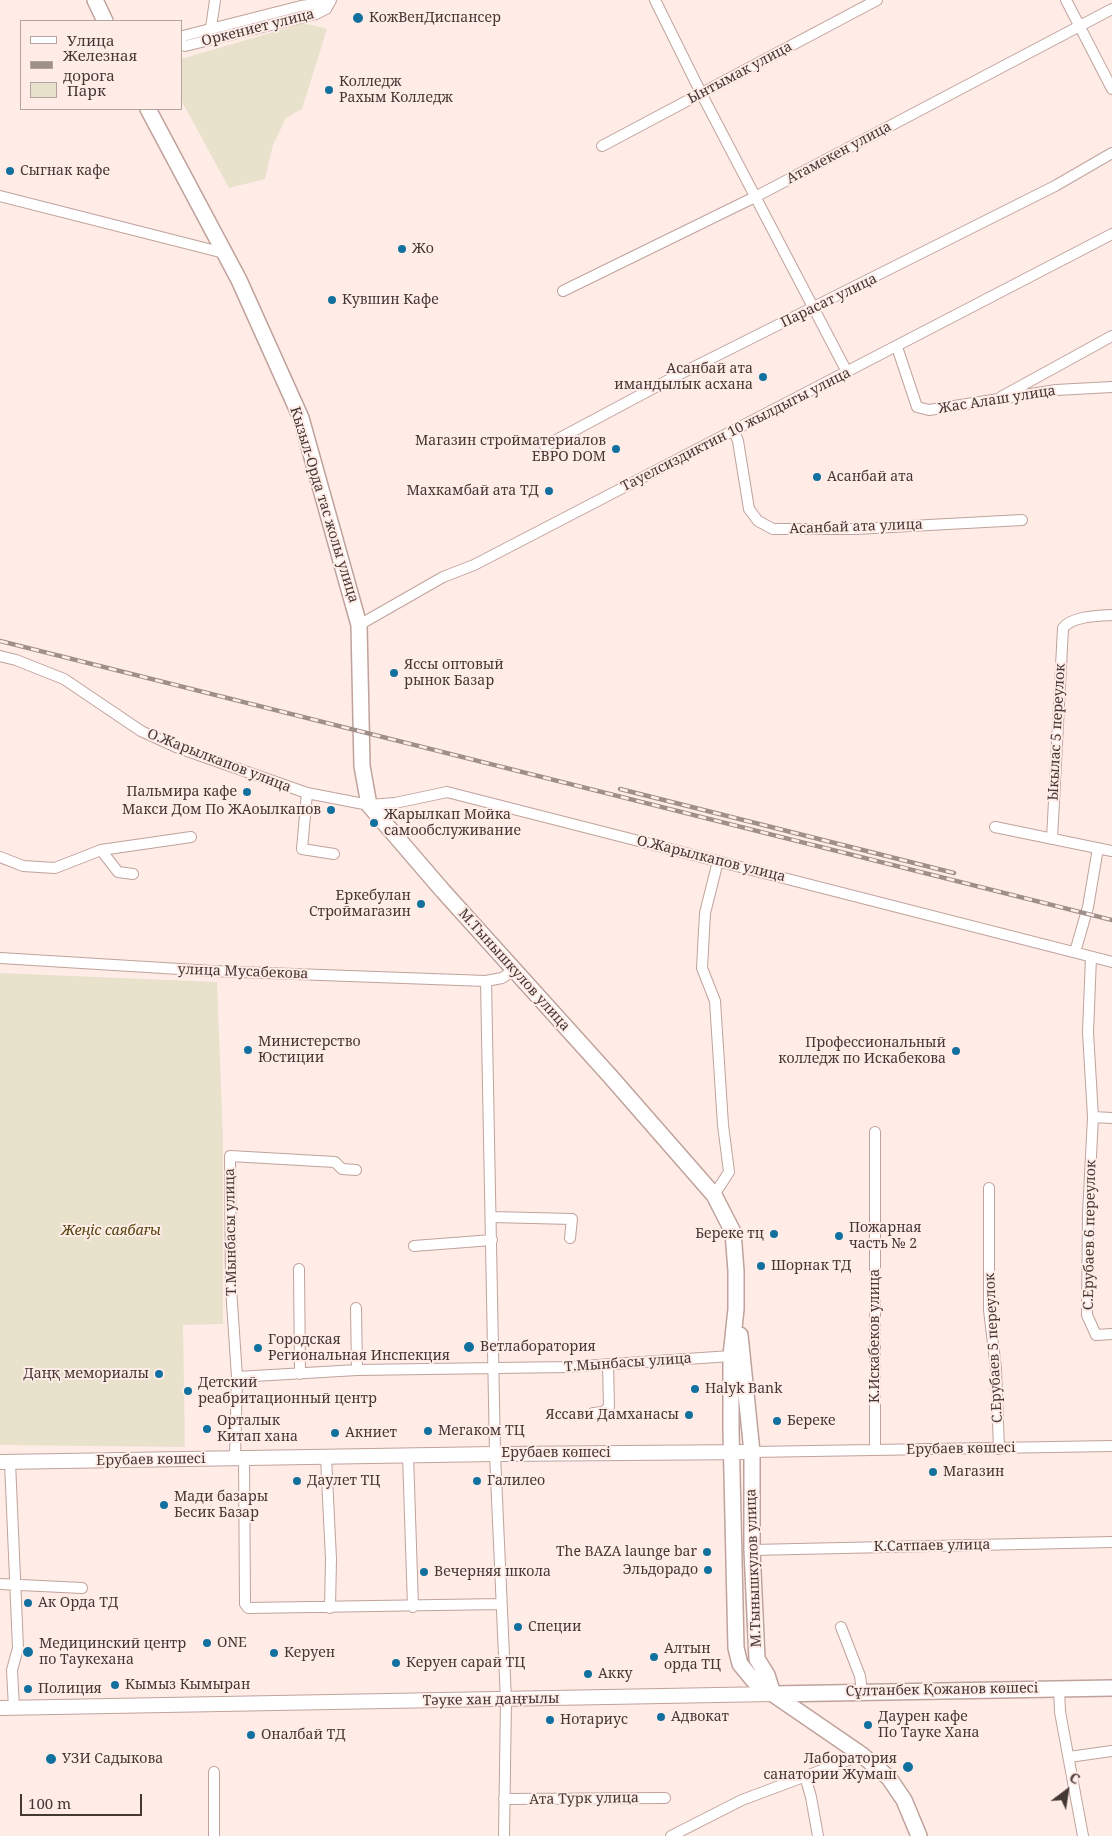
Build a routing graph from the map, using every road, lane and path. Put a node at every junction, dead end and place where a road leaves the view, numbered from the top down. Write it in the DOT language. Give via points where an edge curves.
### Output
graph roads {
  1 [pos="95,0"];
  2 [pos="214,0"];
  3 [pos="656,0"];
  4 [pos="878,0"];
  5 [pos="1066,0"];
  6 [pos="330,1"];
  7 [pos="1112,9"];
  8 [pos="105,20"];
  9 [pos="1078,27"];
  10 [pos="211,28"];
  11 [pos="182,38"];
  12 [pos="182,44"];
  13 [pos="1112,89"];
  14 [pos="701,94"];
  15 [pos="149,110"];
  16 [pos="602,146"];
  17 [pos="1112,153"];
  18 [pos="0,196"];
  19 [pos="757,196"];
  20 [pos="1112,234"];
  21 [pos="224,253"];
  22 [pos="563,291"];
  23 [pos="814,308"];
  24 [pos="1112,336"];
  25 [pos="897,347"];
  26 [pos="847,372"];
  27 [pos="1112,387"];
  28 [pos="994,400"];
  29 [pos="734,431"];
  30 [pos="545,446"];
  31 [pos="1022,520"];
  32 [pos="1112,615"];
  33 [pos="359,624"];
  34 [pos="0,656"];
  35 [pos="307,794"];
  36 [pos="369,805"];
  37 [pos="995,827"];
  38 [pos="191,837"];
  39 [pos="1052,838"];
  40 [pos="1098,848"];
  41 [pos="101,850"];
  42 [pos="1112,851"];
  43 [pos="334,854"];
  44 [pos="0,857"];
  45 [pos="718,861"];
  46 [pos="133,874"];
  47 [pos="1075,952"];
  48 [pos="1091,957"];
  49 [pos="0,958"];
  50 [pos="1112,962"];
  51 [pos="514,970"];
  52 [pos="486,981"];
  53 [pos="1093,1118"];
  54 [pos="1112,1118"];
  55 [pos="875,1132"];
  56 [pos="356,1170"];
  57 [pos="989,1188"];
  58 [pos="714,1195"];
  59 [pos="492,1217"];
  60 [pos="570,1238"];
  61 [pos="492,1240"];
  62 [pos="414,1246"];
  63 [pos="299,1269"];
  64 [pos="356,1308"];
  65 [pos="736,1309"];
  66 [pos="1112,1334"];
  67 [pos="731,1356"];
  68 [pos="608,1364"];
  69 [pos="494,1368"];
  70 [pos="357,1370"];
  71 [pos="300,1374"];
  72 [pos="237,1377"];
  73 [pos="593,1412"];
  74 [pos="1112,1446"];
  75 [pos="999,1449"];
  76 [pos="875,1450"];
  77 [pos="732,1452"];
  78 [pos="752,1452"];
  79 [pos="495,1454"];
  80 [pos="408,1455"];
  81 [pos="326,1457"];
  82 [pos="240,1458"];
  83 [pos="5,1462"];
  84 [pos="1112,1542"];
  85 [pos="752,1550"];
  86 [pos="0,1584"];
  87 [pos="16,1585"];
  88 [pos="82,1588"];
  89 [pos="502,1604"];
  90 [pos="413,1607"];
  91 [pos="330,1608"];
  92 [pos="841,1627"];
  93 [pos="1059,1687"];
  94 [pos="1112,1688"];
  95 [pos="862,1691"];
  96 [pos="773,1694"];
  97 [pos="506,1700"];
  98 [pos="7,1708"];
  99 [pos="1112,1751"];
  100 [pos="862,1754"];
  101 [pos="1069,1757"];
  102 [pos="214,1772"];
  103 [pos="805,1776"];
  104 [pos="665,1798"];
  105 [pos="504,1799"];
  106 [pos="214,1836"];
  107 [pos="504,1836"];
  108 [pos="671,1836"];
  109 [pos="818,1836"];
  110 [pos="919,1836"];
  111 [pos="1083,1836"];
  1 -- 8 [label="main road"];
  2 -- 10 [label="street"];
  3 -- 14 [label="street"];
  4 -- 14 [label="street, Ынтымак улица"];
  5 -- 9 [label="street"];
  6 -- 10 [label="street, Оркениет улица"];
  6 -- 12 [label="street, Оркениет улица" via="326,9 316,14 210,41"];
  7 -- 9 [label="street, Атамекен улица"];
  9 -- 13 [label="street"];
  9 -- 19 [label="street, Атамекен улица"];
  10 -- 11 [label="street, Оркениет улица"];
  14 -- 16 [label="street, Ынтымак улица"];
  14 -- 19 [label="street"];
  15 -- 21 [label="main road, Кызыл-Орда тас жолы улица"];
  17 -- 23 [label="street, Парасат улица" via="1055,186"];
  18 -- 21 [label="street"];
  19 -- 22 [label="street, Атамекен улица"];
  19 -- 23 [label="street"];
  20 -- 25 [label="street, Тауелсиздиктин 10 жылдыгы улица"];
  21 -- 33 [label="main road, Кызыл-Орда тас жолы улица" via="301,418"];
  23 -- 26 [label="street"];
  23 -- 30 [label="street, Парасат улица"];
  24 -- 28 [label="street"];
  25 -- 26 [label="street, Тауелсиздиктин 10 жылдыгы улица"];
  25 -- 28 [label="street, Жас Алаш улица" via="917,407 928,410"];
  26 -- 29 [label="street, Тауелсиздиктин 10 жылдыгы улица"];
  27 -- 28 [label="street, Жас Алаш улица" via="1056,390"];
  29 -- 31 [label="street, Асанбай ата улица" via="749,509 758,522 773,529"];
  29 -- 33 [label="street, Тауелсиздиктин 10 жылдыгы улица" via="474,565 443,577"];
  32 -- 39 [label="street, Ыкылас 5 переулок" via="1090,617 1065,625 1055,747"];
  33 -- 36 [label="main road, Кызыл-Орда тас жолы улица" via="362,766"];
  34 -- 35 [label="street, О.Жарылкапов улица" via="64,679 141,731 176,747"];
  35 -- 36 [label="street, О.Жарылкапов улица"];
  35 -- 43 [label="street, О.Жарылкапов улица" via="302,849"];
  36 -- 45 [label="street, О.Жарылкапов улица" via="447,792"];
  36 -- 51 [label="main road, М.Тынышкулов улица"];
  37 -- 39 [label="street"];
  38 -- 41 [label="street"];
  39 -- 40 [label="street"];
  40 -- 42 [label="street"];
  40 -- 47 [label="street" via="1088,907"];
  41 -- 44 [label="street" via="55,868 23,866"];
  41 -- 46 [label="street" via="118,872"];
  45 -- 47 [label="street, О.Жарылкапов улица"];
  45 -- 58 [label="street" via="705,913 702,968 715,1000 729,1172"];
  47 -- 48 [label="street, О.Жарылкапов улица"];
  48 -- 50 [label="street, О.Жарылкапов улица"];
  48 -- 53 [label="street, С.Ерубаев 6 переулок" via="1088,1032"];
  49 -- 52 [label="street, улица Мусабекова"];
  51 -- 52 [label="street" via="502,978"];
  51 -- 58 [label="main road, М.Тынышкулов улица"];
  52 -- 59 [label="street"];
  53 -- 54 [label="street"];
  53 -- 66 [label="street, С.Ерубаев 6 переулок" via="1088,1214 1088,1315 1096,1334"];
  55 -- 76 [label="street, К.Искабеков улица"];
  56 -- 72 [label="street, Т.Мынбасы улица" via="342,1169 335,1162 230,1156 231,1288"];
  57 -- 75 [label="street, С.Ерубаев 5 переулок" via="989,1310 996,1369"];
  58 -- 65 [label="main road, М.Тынышкулов улица" via="733,1232"];
  59 -- 60 [label="street" via="572,1219"];
  59 -- 61 [label="street"];
  61 -- 62 [label="street"];
  61 -- 69 [label="street"];
  63 -- 71 [label="street"];
  64 -- 70 [label="street"];
  65 -- 67 [label="main road, М.Тынышкулов улица"];
  65 -- 78 [label="main road, М.Тынышкулов улица"];
  67 -- 68 [label="street, Т.Мынбасы улица"];
  67 -- 77 [label="main road, М.Тынышкулов улица"];
  68 -- 69 [label="street, Т.Мынбасы улица" via="568,1368"];
  68 -- 73 [label="street" via="609,1407 603,1412"];
  69 -- 70 [label="street, Т.Мынбасы улица"];
  69 -- 79 [label="street"];
  70 -- 71 [label="street, Т.Мынбасы улица"];
  71 -- 72 [label="street, Т.Мынбасы улица"];
  72 -- 82 [label="street, Т.Мынбасы улица"];
  74 -- 75 [label="street, Ерубаев көшесі"];
  75 -- 76 [label="street, Ерубаев көшесі"];
  76 -- 78 [label="street, Ерубаев көшесі"];
  77 -- 78 [label="street, Ерубаев көшесі"];
  77 -- 79 [label="street, Ерубаев көшесі"];
  77 -- 96 [label="main road, М.Тынышкулов улица" via="736,1648 746,1674"];
  78 -- 85 [label="main road, М.Тынышкулов улица"];
  79 -- 80 [label="street, Ерубаев көшесі"];
  79 -- 89 [label="street"];
  80 -- 81 [label="street, Ерубаев көшесі"];
  80 -- 90 [label="street"];
  81 -- 82 [label="street, Ерубаев көшесі"];
  81 -- 91 [label="street"];
  82 -- 83 [label="street, Ерубаев көшесі"];
  82 -- 91 [label="street, Т.Мынбасы улица" via="246,1607"];
  83 -- 87 [label="street"];
  84 -- 85 [label="street, К.Сатпаев улица"];
  85 -- 96 [label="main road, М.Тынышкулов улица" via="757,1659 767,1674"];
  86 -- 87 [label="street"];
  87 -- 88 [label="street"];
  87 -- 98 [label="street" via="18,1648"];
  89 -- 90 [label="street"];
  89 -- 97 [label="street"];
  90 -- 91 [label="street"];
  92 -- 95 [label="street" via="858,1669"];
  93 -- 94 [label="main road, Сұлтанбек Қожанов көшесі"];
  93 -- 95 [label="main road, Сұлтанбек Қожанов көшесі"];
  93 -- 101 [label="street" via="1060,1712"];
  95 -- 96 [label="main road, Сұлтанбек Қожанов көшесі"];
  96 -- 97 [label="street, Тәуке хан даңғылы"];
  96 -- 100 [label="main road"];
  97 -- 98 [label="street, Тәуке хан даңғылы"];
  97 -- 105 [label="street"];
  99 -- 101 [label="street"];
  100 -- 103 [label="street"];
  100 -- 110 [label="main road" via="889,1778 904,1800"];
  101 -- 111 [label="street"];
  102 -- 106 [label="street"];
  103 -- 108 [label="street" via="742,1800"];
  103 -- 109 [label="street"];
  104 -- 105 [label="street, Ата Турк улица"];
  105 -- 107 [label="street"];
}
